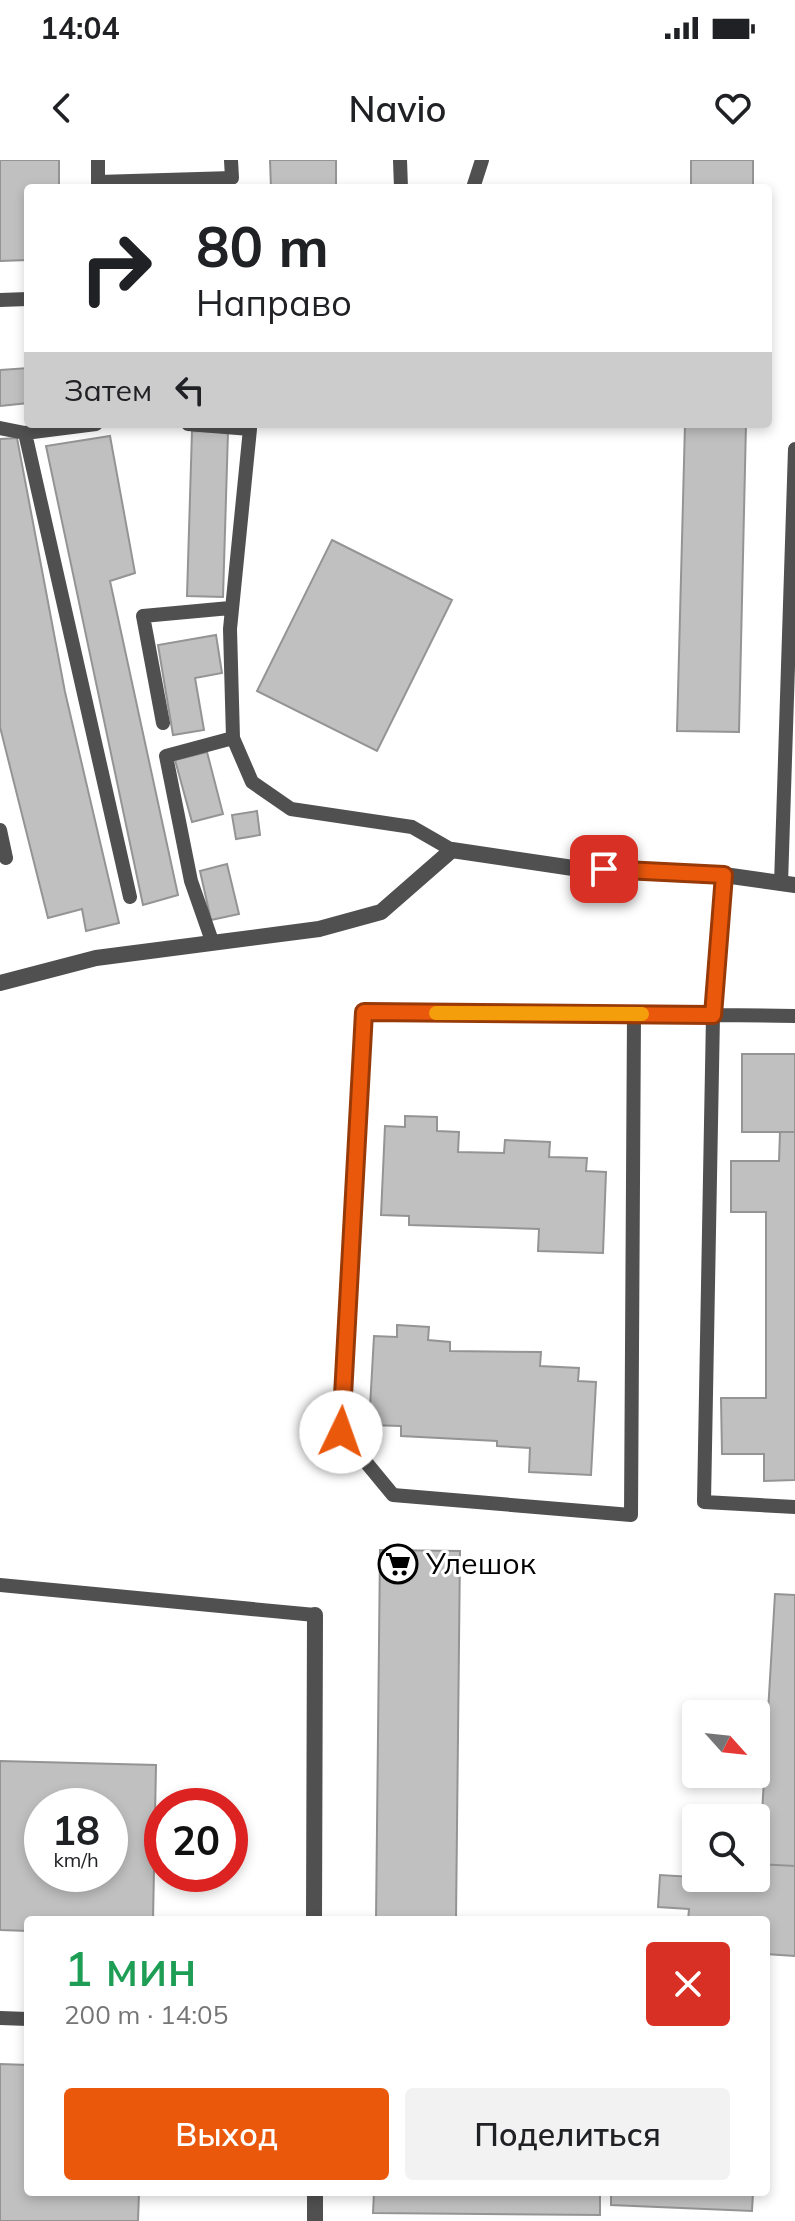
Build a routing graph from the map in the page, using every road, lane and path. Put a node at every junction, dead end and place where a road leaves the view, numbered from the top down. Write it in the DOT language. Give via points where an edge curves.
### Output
graph roads {
  1 [pos="98,160"];
  2 [pos="231,160"];
  3 [pos="400,160"];
  4 [pos="482,160"];
  5 [pos="98,184"];
  6 [pos="117,184"];
  7 [pos="401,184"];
  8 [pos="474,184"];
  9 [pos="24,299"];
  10 [pos="0,300"];
  11 [pos="0,428"];
  12 [pos="64,428"];
  13 [pos="238,428"];
  14 [pos="25,433"];
  15 [pos="795,449"];
  16 [pos="230,608"];
  17 [pos="163,723"];
  18 [pos="233,738"];
  19 [pos="0,830"];
  20 [pos="452,850"];
  21 [pos="6,858"];
  22 [pos="724,875"];
  23 [pos="788,884"];
  24 [pos="130,897"];
  25 [pos="212,941"];
  26 [pos="0,983"];
  27 [pos="634,1014"];
  28 [pos="713,1015"];
  29 [pos="795,1016"];
  30 [pos="795,1507"];
  31 [pos="0,1585"];
  32 [pos="315,1615"];
  33 [pos="314,1916"];
  34 [pos="0,2018"];
  35 [pos="24,2019"];
  36 [pos="315,2196"];
  37 [pos="315,2221"];
  1 -- 5 [label="lane"];
  2 -- 6 [label="lane" via="232,178"];
  3 -- 7 [label="lane"];
  4 -- 8 [label="lane"];
  9 -- 10 [label="lane"];
  11 -- 14 [label="lane"];
  12 -- 14 [label="lane"];
  13 -- 16 [label="lane" via="250,429"];
  14 -- 24 [label="lane"];
  15 -- 23 [label="lane"];
  16 -- 17 [label="lane" via="143,616"];
  16 -- 18 [label="lane"];
  18 -- 20 [label="lane" via="252,782 291,809 412,827"];
  18 -- 25 [label="lane" via="166,756 191,881"];
  19 -- 21 [label="lane"];
  20 -- 22 [label="street" via="573,868"];
  20 -- 25 [label="street" via="381,912 319,929"];
  22 -- 23 [label="street"];
  22 -- 28 [label="lane"];
  25 -- 26 [label="street" via="96,958"];
  27 -- 27 [label="lane" via="631,1515 393,1495 341,1432 364,1012"];
  27 -- 28 [label="lane"];
  28 -- 29 [label="lane"];
  28 -- 30 [label="lane" via="704,1502"];
  31 -- 32 [label="lane"];
  32 -- 33 [label="street"];
  34 -- 35 [label="lane"];
  36 -- 37 [label="street"];
}
